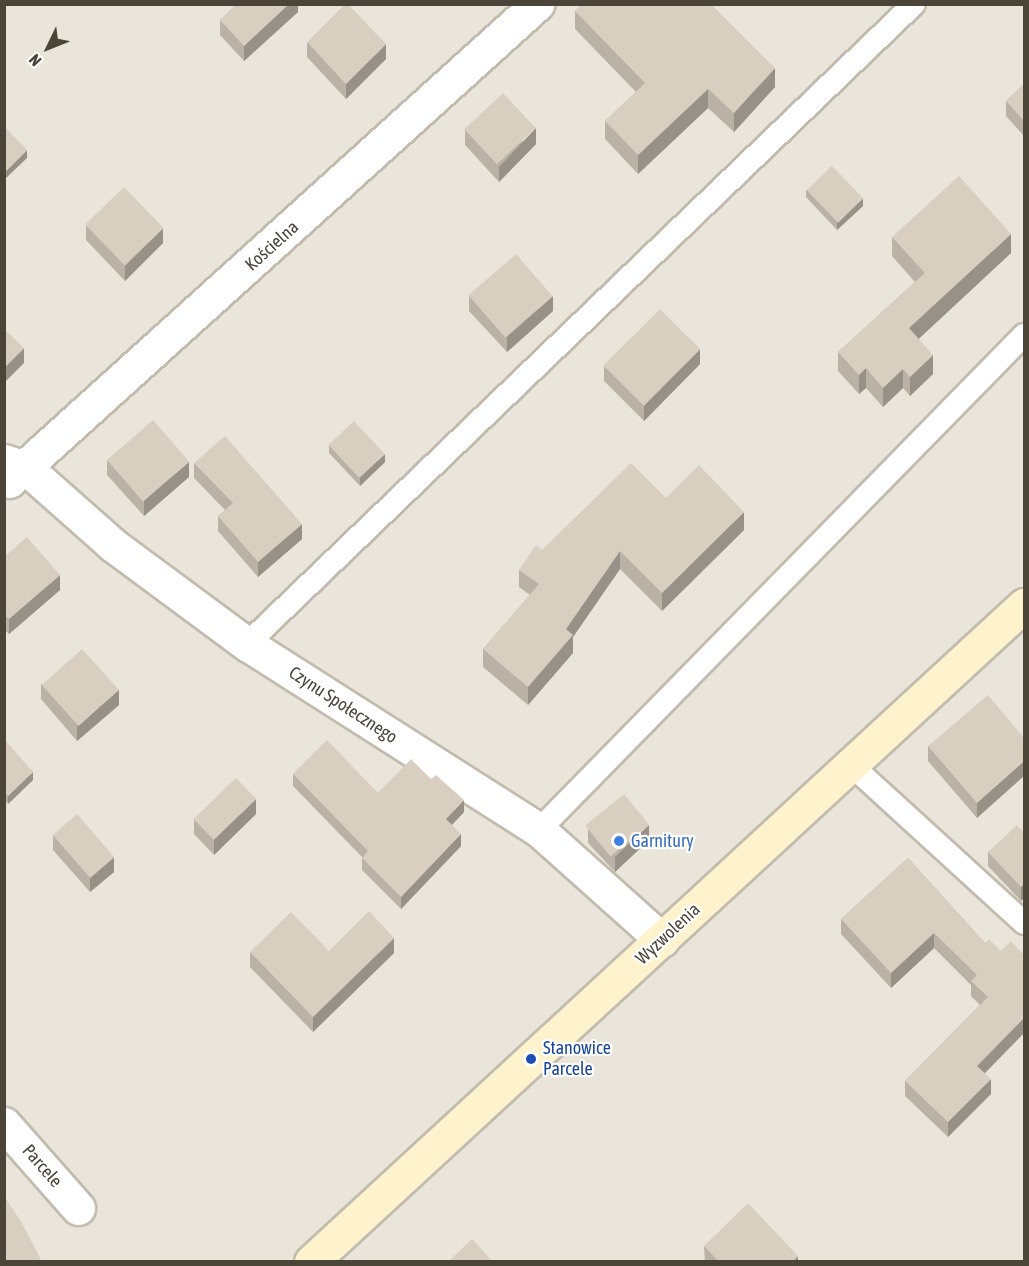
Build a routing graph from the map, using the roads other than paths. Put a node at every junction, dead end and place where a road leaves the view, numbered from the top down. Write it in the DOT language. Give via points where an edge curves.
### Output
graph roads {
  1 [pos="537,4"];
  2 [pos="914,4"];
  3 [pos="1024,335"];
  4 [pos="12,471"];
  5 [pos="1024,605"];
  6 [pos="247,644"];
  7 [pos="850,764"];
  8 [pos="539,831"];
  9 [pos="1024,923"];
  10 [pos="662,940"];
  11 [pos="4,1124"];
  12 [pos="78,1208"];
  13 [pos="310,1262"];
  1 -- 4 [label="street, Kościelna"];
  2 -- 6 [label="lane"];
  3 -- 8 [label="lane"];
  4 -- 6 [label="street, Czynu Społecznego"];
  5 -- 7 [label="main road, Wyzwolenia"];
  6 -- 8 [label="street, Czynu Społecznego"];
  7 -- 9 [label="lane"];
  7 -- 10 [label="main road, Wyzwolenia"];
  8 -- 10 [label="street, Czynu Społecznego"];
  10 -- 13 [label="main road, Wyzwolenia"];
  11 -- 12 [label="street, Parcele"];
}
